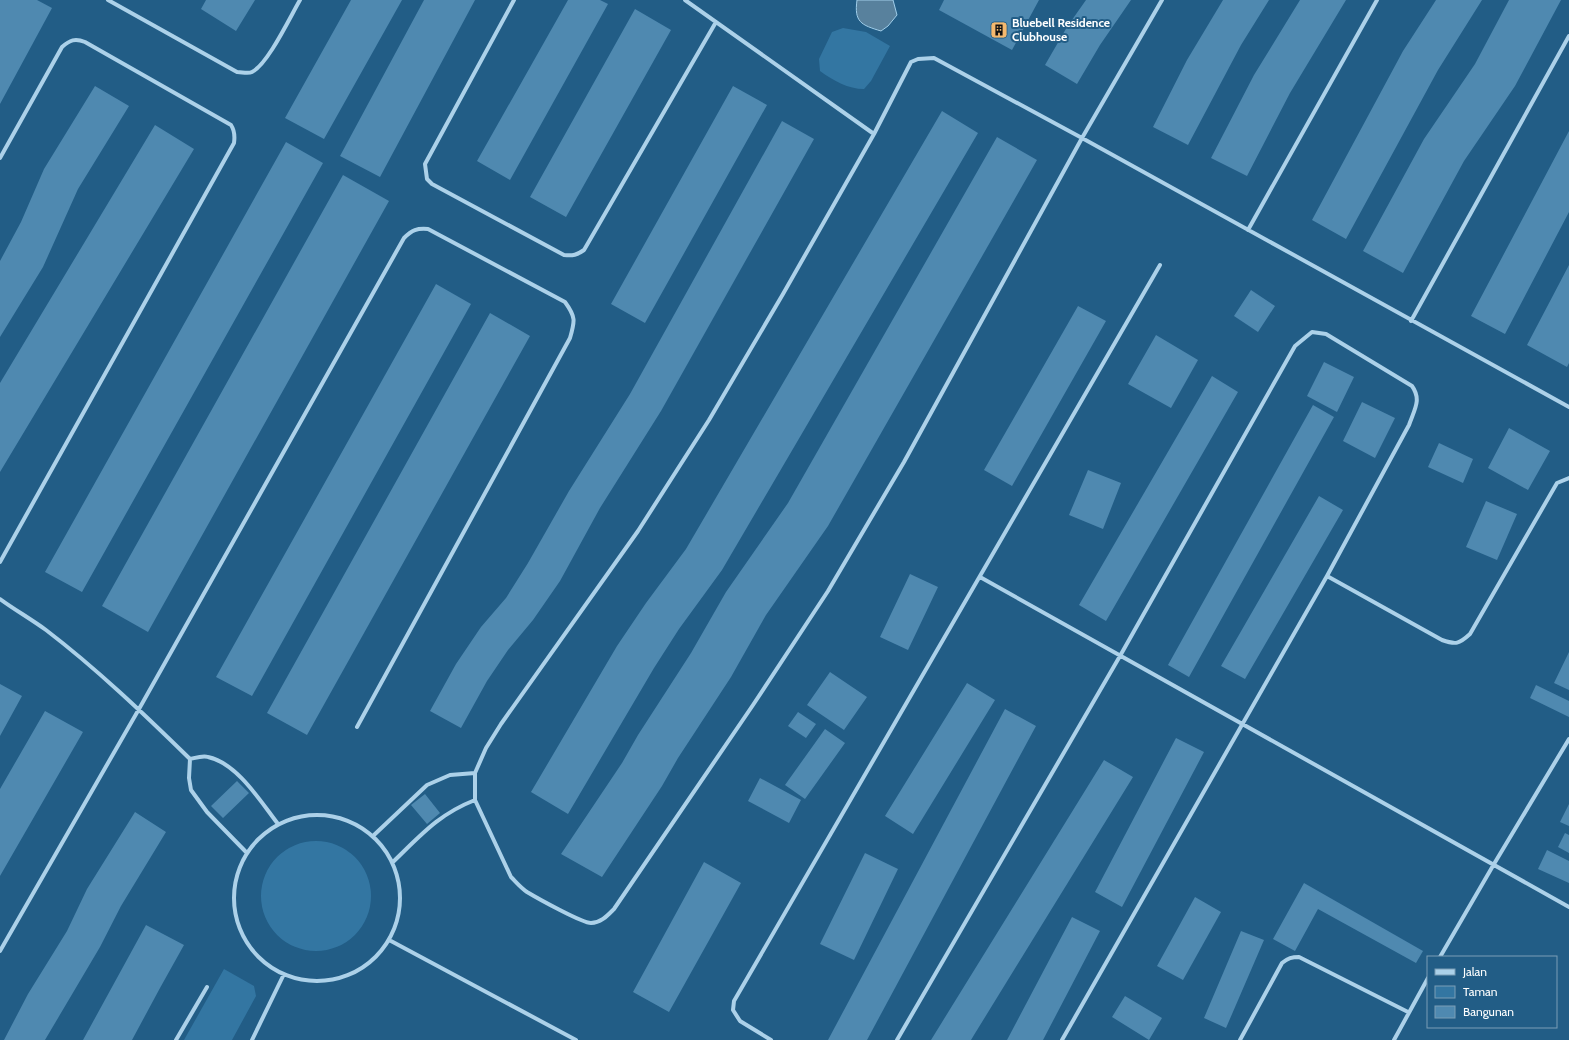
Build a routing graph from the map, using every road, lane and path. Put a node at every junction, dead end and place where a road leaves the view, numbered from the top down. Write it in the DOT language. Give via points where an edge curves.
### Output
graph roads {
  1 [pos="108,0"];
  2 [pos="300,0"];
  3 [pos="514,0"];
  4 [pos="685,0"];
  5 [pos="1162,0"];
  6 [pos="1377,0"];
  7 [pos="716,22"];
  8 [pos="1569,36"];
  9 [pos="874,134"];
  10 [pos="1082,138"];
  11 [pos="0,158"];
  12 [pos="1248,230"];
  13 [pos="1160,265"];
  14 [pos="1411,321"];
  15 [pos="1569,407"];
  16 [pos="1569,478"];
  17 [pos="0,562"];
  18 [pos="1327,576"];
  19 [pos="980,577"];
  20 [pos="0,599"];
  21 [pos="1120,656"];
  22 [pos="139,708"];
  23 [pos="1243,725"];
  24 [pos="357,727"];
  25 [pos="1569,739"];
  26 [pos="190,759"];
  27 [pos="476,773"];
  28 [pos="475,800"];
  29 [pos="278,824"];
  30 [pos="374,835"];
  31 [pos="247,853"];
  32 [pos="394,862"];
  33 [pos="1494,864"];
  34 [pos="1569,907"];
  35 [pos="391,941"];
  36 [pos="0,951"];
  37 [pos="1441,956"];
  38 [pos="284,974"];
  39 [pos="1427,980"];
  40 [pos="207,986"];
  41 [pos="1408,1012"];
  42 [pos="176,1040"];
  43 [pos="252,1040"];
  44 [pos="576,1040"];
  45 [pos="771,1040"];
  46 [pos="897,1040"];
  47 [pos="1062,1040"];
  48 [pos="1240,1040"];
  49 [pos="1394,1040"];
  1 -- 2 [label="street" via="237,72 250,73 268,56"];
  3 -- 7 [label="street" via="425,164 427,179 564,255 573,256 584,250"];
  4 -- 7 [label="street"];
  5 -- 10 [label="street"];
  6 -- 12 [label="street"];
  7 -- 9 [label="street"];
  8 -- 14 [label="street"];
  9 -- 10 [label="street" via="911,62 934,58"];
  9 -- 27 [label="street" via="709,420 638,531 501,724 486,748"];
  10 -- 12 [label="street"];
  10 -- 28 [label="street" via="904,462 828,591 614,909 604,919 591,923 526,892 511,877"];
  11 -- 17 [label="street" via="62,47 76,39 231,125 235,136 234,144"];
  12 -- 14 [label="street"];
  13 -- 19 [label="street"];
  14 -- 15 [label="street"];
  16 -- 18 [label="street" via="1557,483 1470,634 1460,642 1452,644 1442,640"];
  18 -- 21 [label="street" via="1409,425 1417,402 1417,393 1412,386 1326,334 1312,332 1295,346"];
  18 -- 23 [label="street"];
  19 -- 21 [label="street"];
  19 -- 45 [label="street" via="734,1001 733,1010 740,1021"];
  20 -- 22 [label="street" via="46,630"];
  21 -- 23 [label="street"];
  21 -- 46 [label="street"];
  22 -- 24 [label="street" via="404,238 411,231 419,228 428,229 565,302 573,313 574,324 570,338"];
  22 -- 26 [label="street"];
  22 -- 36 [label="street"];
  23 -- 33 [label="street"];
  23 -- 47 [label="street"];
  25 -- 33 [label="street"];
  26 -- 29 [label="street" via="207,756 230,768 251,789"];
  26 -- 31 [label="street" via="191,790 207,812"];
  27 -- 28 [label="street"];
  27 -- 30 [label="street" via="450,775 427,785"];
  28 -- 32 [label="street" via="437,820"];
  29 -- 30 [label="street" via="310,814 337,817 344,818"];
  29 -- 31 [label="street" via="260,836"];
  30 -- 32 [label="street"];
  31 -- 38 [label="street" via="238,871 233,892 241,932 252,950 266,964"];
  32 -- 35 [label="street" via="401,898"];
  33 -- 34 [label="street"];
  33 -- 37 [label="street"];
  35 -- 38 [label="street" via="373,961 352,973 331,979 307,981"];
  35 -- 44 [label="street"];
  38 -- 43 [label="street"];
  39 -- 41 [label="street"];
  40 -- 42 [label="street"];
  41 -- 48 [label="street" via="1299,957 1293,957 1282,964"];
  41 -- 49 [label="street"];
}
